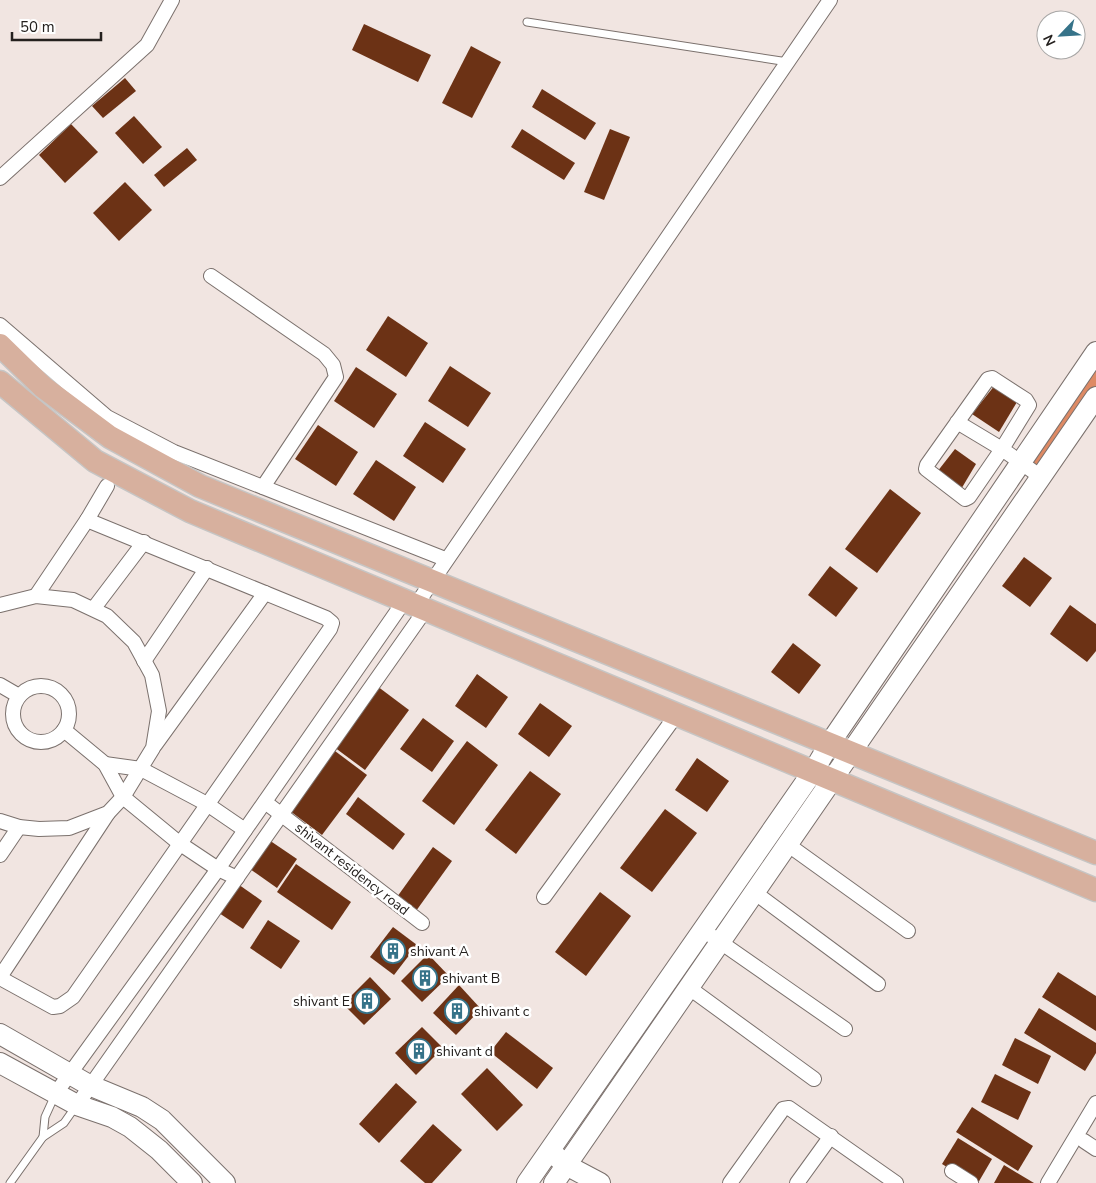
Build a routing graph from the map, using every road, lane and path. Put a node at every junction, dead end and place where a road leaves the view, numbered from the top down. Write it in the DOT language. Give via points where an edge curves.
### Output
graph roads {
  1 [pos="172,0"];
  2 [pos="830,0"];
  3 [pos="527,22"];
  4 [pos="788,62"];
  5 [pos="0,178"];
  6 [pos="211,276"];
  7 [pos="0,325"];
  8 [pos="0,345"];
  9 [pos="1096,352"];
  10 [pos="0,382"];
  11 [pos="1096,397"];
  12 [pos="957,422"];
  13 [pos="1002,449"];
  14 [pos="1021,462"];
  15 [pos="1041,477"];
  16 [pos="107,486"];
  17 [pos="263,487"];
  18 [pos="87,520"];
  19 [pos="144,542"];
  20 [pos="445,558"];
  21 [pos="207,568"];
  22 [pos="430,580"];
  23 [pos="265,593"];
  24 [pos="36,596"];
  25 [pos="416,604"];
  26 [pos="0,605"];
  27 [pos="94,608"];
  28 [pos="144,661"];
  29 [pos="0,685"];
  30 [pos="19,696"];
  31 [pos="677,714"];
  32 [pos="64,730"];
  33 [pos="830,743"];
  34 [pos="153,748"];
  35 [pos="851,752"];
  36 [pos="105,764"];
  37 [pos="141,769"];
  38 [pos="823,774"];
  39 [pos="122,797"];
  40 [pos="265,802"];
  41 [pos="207,804"];
  42 [pos="108,813"];
  43 [pos="281,814"];
  44 [pos="0,821"];
  45 [pos="19,827"];
  46 [pos="245,830"];
  47 [pos="180,843"];
  48 [pos="786,844"];
  49 [pos="1096,853"];
  50 [pos="0,855"];
  51 [pos="218,869"];
  52 [pos="236,878"];
  53 [pos="1096,890"];
  54 [pos="754,892"];
  55 [pos="544,897"];
  56 [pos="422,923"];
  57 [pos="703,930"];
  58 [pos="908,931"];
  59 [pos="720,942"];
  60 [pos="0,978"];
  61 [pos="878,984"];
  62 [pos="688,987"];
  63 [pos="845,1029"];
  64 [pos="0,1034"];
  65 [pos="0,1063"];
  66 [pos="70,1074"];
  67 [pos="814,1079"];
  68 [pos="89,1085"];
  69 [pos="56,1093"];
  70 [pos="1096,1103"];
  71 [pos="77,1104"];
  72 [pos="831,1136"];
  73 [pos="43,1137"];
  74 [pos="1084,1141"];
  75 [pos="1096,1149"];
  76 [pos="549,1151"];
  77 [pos="566,1165"];
  78 [pos="952,1171"];
  79 [pos="10,1183"];
  80 [pos="192,1183"];
  81 [pos="225,1183"];
  82 [pos="527,1183"];
  83 [pos="554,1183"];
  84 [pos="600,1183"];
  85 [pos="730,1183"];
  86 [pos="797,1183"];
  87 [pos="896,1183"];
  88 [pos="971,1183"];
  89 [pos="1048,1183"];
  1 -- 5 [label="street" via="147,45"];
  2 -- 4 [label="street"];
  3 -- 4 [label="lane"];
  4 -- 20 [label="street"];
  6 -- 17 [label="street" via="324,354 333,365 336,377"];
  7 -- 17 [label="street" via="107,418 174,452"];
  8 -- 22 [label="main road" via="44,387 110,437 200,486"];
  9 -- 14 [label="street"];
  10 -- 25 [label="main road" via="95,462 190,510"];
  11 -- 15 [label="street"];
  12 -- 13 [label="street"];
  12 -- 13 [label="street" via="988,379 992,378 1029,405"];
  12 -- 13 [label="street" via="926,469 965,499 970,497"];
  13 -- 14 [label="street"];
  14 -- 15 [label="street"];
  14 -- 33 [label="street"];
  15 -- 35 [label="street"];
  16 -- 18 [label="street"];
  17 -- 20 [label="street"];
  18 -- 19 [label="street"];
  18 -- 24 [label="street"];
  19 -- 21 [label="street"];
  19 -- 27 [label="street"];
  20 -- 22 [label="street"];
  21 -- 23 [label="street"];
  21 -- 28 [label="street"];
  22 -- 25 [label="street"];
  22 -- 33 [label="main road"];
  23 -- 34 [label="street"];
  23 -- 41 [label="street" via="332,623"];
  24 -- 26 [label="street"];
  24 -- 27 [label="street" via="73,600"];
  25 -- 31 [label="main road"];
  25 -- 40 [label="street"];
  25 -- 43 [label="street"];
  27 -- 28 [label="street" via="134,642"];
  28 -- 34 [label="street" via="152,675 158,711"];
  29 -- 30 [label="street"];
  30 -- 32 [label="street" via="35,686 44,686 61,694 69,711"];
  30 -- 32 [label="street" via="14,722 25,736 41,742 58,736"];
  31 -- 38 [label="main road"];
  31 -- 55 [label="street"];
  32 -- 36 [label="street"];
  33 -- 35 [label="main road"];
  33 -- 38 [label="street"];
  34 -- 37 [label="street"];
  35 -- 38 [label="street"];
  35 -- 49 [label="main road"];
  36 -- 37 [label="street"];
  36 -- 39 [label="street"];
  37 -- 39 [label="street"];
  37 -- 41 [label="street"];
  38 -- 48 [label="street"];
  38 -- 53 [label="main road"];
  38 -- 57 [label="street"];
  39 -- 42 [label="street"];
  39 -- 47 [label="street"];
  40 -- 43 [label="street, shivant residency road"];
  40 -- 46 [label="street"];
  41 -- 46 [label="street"];
  41 -- 47 [label="street"];
  42 -- 45 [label="street" via="70,828"];
  42 -- 60 [label="street"];
  43 -- 52 [label="street"];
  43 -- 56 [label="street, shivant residency road"];
  44 -- 45 [label="street"];
  45 -- 50 [label="street"];
  46 -- 51 [label="street"];
  47 -- 51 [label="street"];
  47 -- 60 [label="street" via="73,996 60,1006 53,1007"];
  48 -- 54 [label="street"];
  48 -- 58 [label="street"];
  51 -- 52 [label="street"];
  51 -- 66 [label="street"];
  52 -- 68 [label="street"];
  54 -- 59 [label="street"];
  54 -- 61 [label="street"];
  57 -- 59 [label="street"];
  57 -- 76 [label="street"];
  59 -- 62 [label="street"];
  59 -- 63 [label="street"];
  62 -- 67 [label="street"];
  62 -- 77 [label="street"];
  64 -- 66 [label="street"];
  65 -- 69 [label="street"];
  66 -- 68 [label="street"];
  66 -- 69 [label="street"];
  68 -- 71 [label="street"];
  68 -- 81 [label="street" via="142,1107 162,1120"];
  69 -- 71 [label="street"];
  69 -- 73 [label="lane" via="45,1117"];
  70 -- 89 [label="street"];
  71 -- 73 [label="lane" via="64,1123"];
  71 -- 80 [label="street" via="130,1127"];
  72 -- 85 [label="street" via="794,1110 783,1109"];
  72 -- 86 [label="street"];
  72 -- 87 [label="street"];
  73 -- 79 [label="lane"];
  74 -- 75 [label="street"];
  76 -- 77 [label="street"];
  76 -- 82 [label="street"];
  77 -- 83 [label="street"];
  77 -- 84 [label="street"];
  78 -- 88 [label="street"];
}
